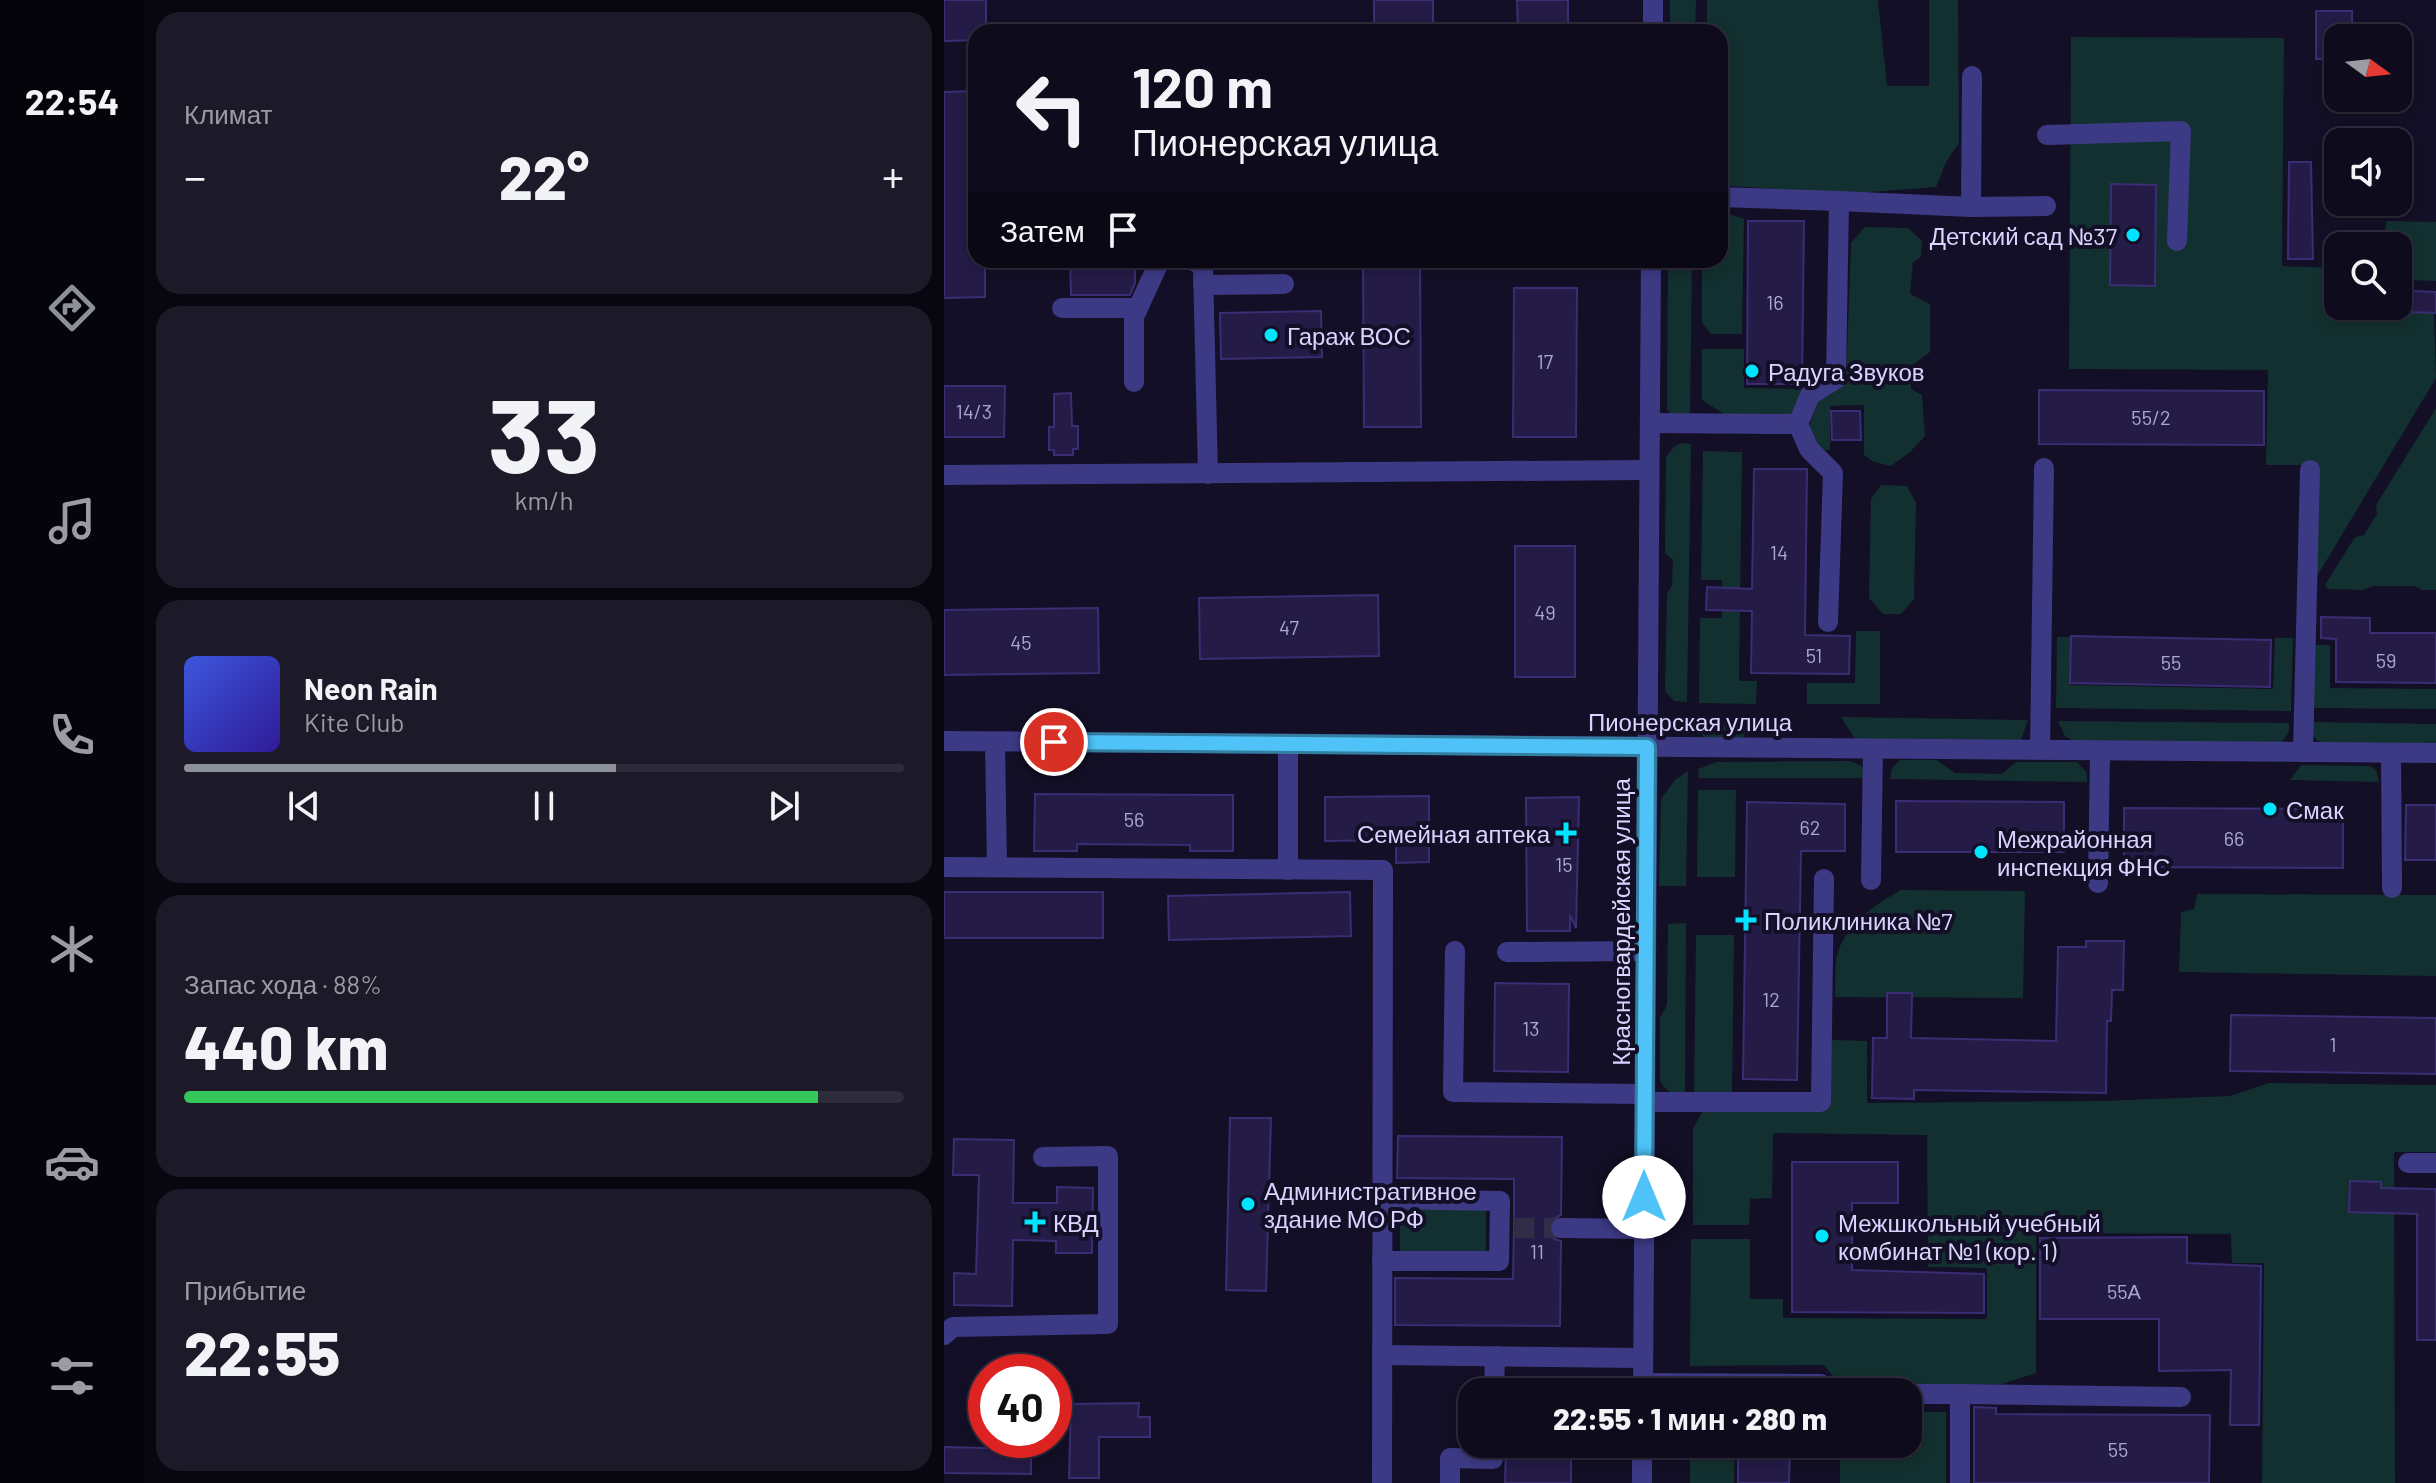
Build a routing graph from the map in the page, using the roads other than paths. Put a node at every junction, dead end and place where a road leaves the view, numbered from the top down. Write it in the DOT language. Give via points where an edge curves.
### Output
graph roads {
  1 [pos="1653,0"];
  2 [pos="1653,24"];
  3 [pos="1972,76"];
  4 [pos="2047,135"];
  5 [pos="1728,197"];
  6 [pos="1839,201"];
  7 [pos="2046,206"];
  8 [pos="1971,207"];
  9 [pos="2177,241"];
  10 [pos="1156,268"];
  11 [pos="1202,268"];
  12 [pos="1651,268"];
  13 [pos="1284,284"];
  14 [pos="1203,285"];
  15 [pos="1062,308"];
  16 [pos="1137,308"];
  17 [pos="1134,382"];
  18 [pos="1650,423"];
  19 [pos="1798,424"];
  20 [pos="2044,468"];
  21 [pos="1649,470"];
  22 [pos="2310,470"];
  23 [pos="1208,474"];
  24 [pos="944,475"];
  25 [pos="1828,622"];
  26 [pos="944,741"];
  27 [pos="995,742"];
  28 [pos="1288,744"];
  29 [pos="1647,747"];
  30 [pos="1873,749"];
  31 [pos="2040,750"];
  32 [pos="2100,751"];
  33 [pos="2303,752"];
  34 [pos="2391,753"];
  35 [pos="2436,753"];
  36 [pos="944,867"];
  37 [pos="997,867"];
  38 [pos="1288,870"];
  39 [pos="1824,879"];
  40 [pos="1871,880"];
  41 [pos="2098,883"];
  42 [pos="2392,888"];
  43 [pos="1455,951"];
  44 [pos="1646,951"];
  45 [pos="1507,952"];
  46 [pos="1645,1098"];
  47 [pos="1043,1157"];
  48 [pos="2408,1163"];
  49 [pos="2436,1163"];
  50 [pos="1383,1199"];
  51 [pos="1561,1228"];
  52 [pos="1644,1229"];
  53 [pos="1382,1261"];
  54 [pos="944,1335"];
  55 [pos="1383,1355"];
  56 [pos="1495,1356"];
  57 [pos="1643,1358"];
  58 [pos="1494,1378"];
  59 [pos="1643,1378"];
  60 [pos="1922,1394"];
  61 [pos="1960,1394"];
  62 [pos="2181,1397"];
  63 [pos="1493,1458"];
  64 [pos="1642,1458"];
  65 [pos="1382,1483"];
  66 [pos="1450,1483"];
  67 [pos="1642,1483"];
  68 [pos="1960,1483"];
  1 -- 2 [label="street"];
  3 -- 8 [label="street"];
  4 -- 9 [label="street" via="2181,131"];
  5 -- 6 [label="street"];
  6 -- 8 [label="street"];
  6 -- 19 [label="street" via="1836,379 1810,395"];
  7 -- 8 [label="street"];
  10 -- 16 [label="street"];
  11 -- 14 [label="street"];
  12 -- 18 [label="street, Красногвардейская улица"];
  13 -- 14 [label="street"];
  14 -- 23 [label="street"];
  15 -- 16 [label="street"];
  16 -- 17 [label="street"];
  18 -- 19 [label="street"];
  18 -- 21 [label="street, Красногвардейская улица"];
  19 -- 25 [label="street" via="1809,449 1833,473"];
  20 -- 31 [label="street"];
  21 -- 23 [label="street"];
  21 -- 29 [label="street, Красногвардейская улица"];
  22 -- 33 [label="street"];
  23 -- 24 [label="street"];
  26 -- 27 [label="street, Пионерская улица"];
  27 -- 28 [label="street, Пионерская улица"];
  27 -- 37 [label="street"];
  28 -- 29 [label="street, Пионерская улица"];
  28 -- 38 [label="street"];
  29 -- 30 [label="street, Пионерская улица"];
  29 -- 44 [label="street, Красногвардейская улица"];
  30 -- 31 [label="street, Пионерская улица"];
  30 -- 40 [label="street"];
  31 -- 32 [label="street, Пионерская улица"];
  32 -- 33 [label="street, Пионерская улица"];
  32 -- 41 [label="street"];
  33 -- 34 [label="street, Пионерская улица"];
  34 -- 35 [label="street, Пионерская улица"];
  34 -- 42 [label="street"];
  36 -- 37 [label="street"];
  37 -- 38 [label="street"];
  38 -- 50 [label="street" via="1383,870"];
  39 -- 46 [label="street" via="1821,1102"];
  43 -- 46 [label="street" via="1453,1092"];
  44 -- 45 [label="street"];
  44 -- 46 [label="street, Красногвардейская улица"];
  46 -- 52 [label="street, Красногвардейская улица"];
  47 -- 54 [label="street" via="1108,1156 1108,1324 953,1327"];
  48 -- 49 [label="street"];
  50 -- 53 [label="street"];
  50 -- 53 [label="street" via="1500,1201 1507,1228 1499,1261"];
  51 -- 52 [label="street"];
  52 -- 57 [label="street, Красногвардейская улица"];
  53 -- 55 [label="street"];
  55 -- 56 [label="street"];
  55 -- 65 [label="street"];
  56 -- 57 [label="street"];
  56 -- 58 [label="street"];
  57 -- 59 [label="street, Красногвардейская улица"];
  60 -- 61 [label="street"];
  61 -- 62 [label="street"];
  61 -- 68 [label="street"];
  63 -- 66 [label="street" via="1450,1458"];
  64 -- 67 [label="street"];
}
